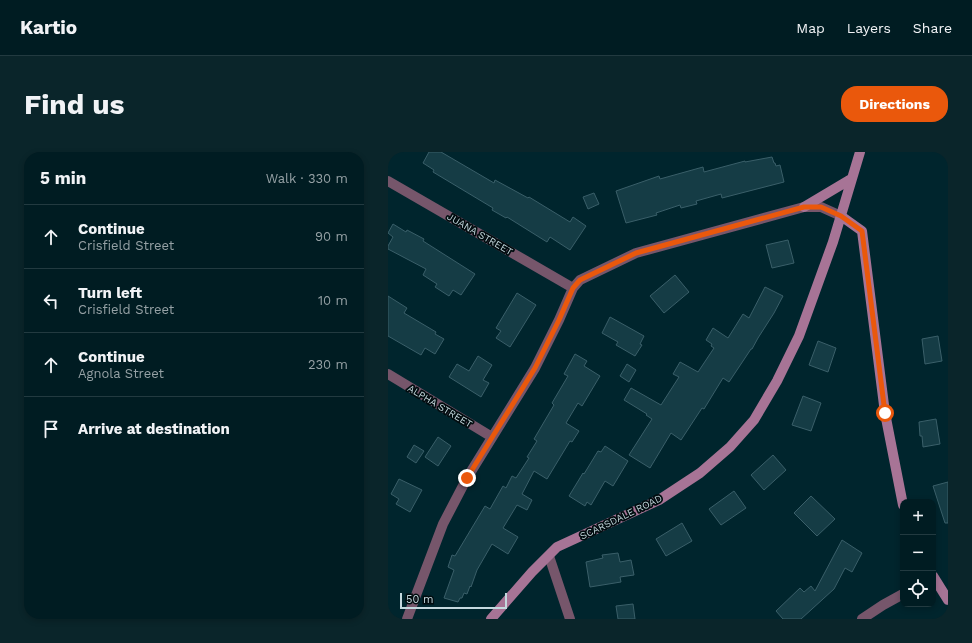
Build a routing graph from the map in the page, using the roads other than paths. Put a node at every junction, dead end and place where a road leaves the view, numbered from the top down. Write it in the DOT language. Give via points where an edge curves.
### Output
graph roads {
  1 [pos="860,152"];
  2 [pos="851,179"];
  3 [pos="388,181"];
  4 [pos="804,207"];
  5 [pos="841,216"];
  6 [pos="573,288"];
  7 [pos="388,374"];
  8 [pos="492,437"];
  9 [pos="902,499"];
  10 [pos="549,556"];
  11 [pos="936,582"];
  12 [pos="900,596"];
  13 [pos="948,600"];
  14 [pos="406,619"];
  15 [pos="491,619"];
  16 [pos="570,619"];
  17 [pos="862,619"];
  1 -- 2 [label="street, SCARSDALE ROAD"];
  2 -- 4 [label="street"];
  2 -- 5 [label="street, SCARSDALE ROAD"];
  3 -- 6 [label="street, JUANA STREET"];
  4 -- 5 [label="street" via="821,207"];
  4 -- 6 [label="street" via="636,253 580,280"];
  5 -- 9 [label="street" via="862,231 885,413"];
  5 -- 10 [label="street, SCARSDALE ROAD" via="799,336 754,420 730,447 700,473 659,500 558,547"];
  6 -- 8 [label="street" via="535,368"];
  7 -- 8 [label="street, ALPHA STREET"];
  8 -- 14 [label="street" via="443,524"];
  10 -- 15 [label="street, SCARSDALE ROAD"];
  10 -- 16 [label="street"];
  11 -- 13 [label="street"];
  12 -- 17 [label="street"];
}
